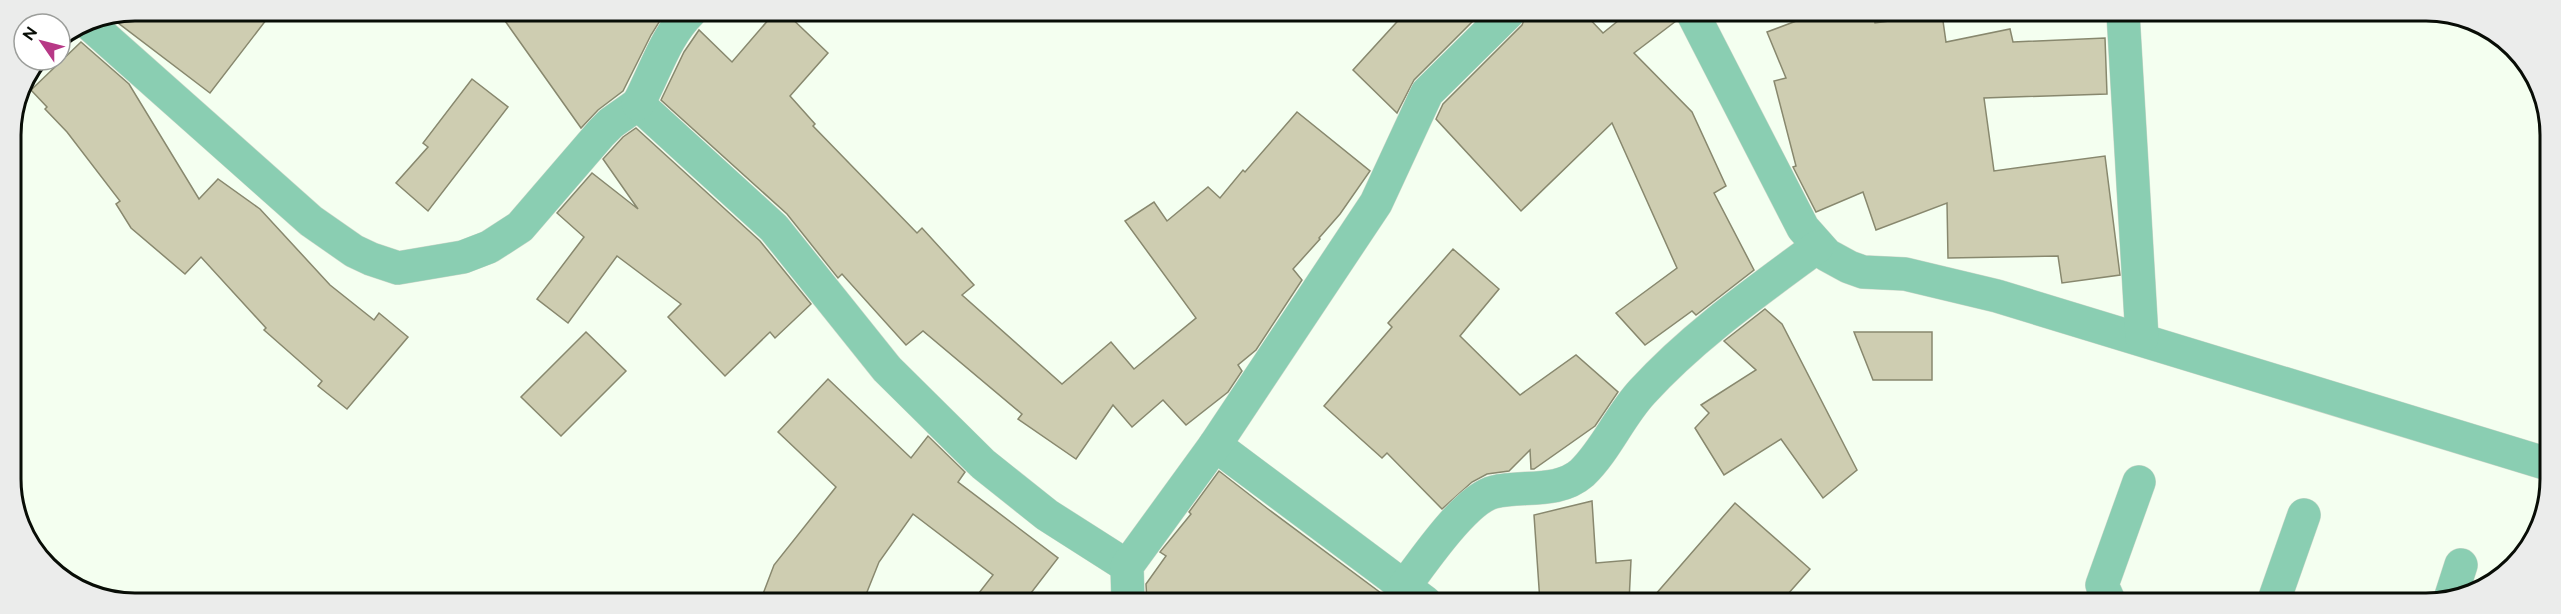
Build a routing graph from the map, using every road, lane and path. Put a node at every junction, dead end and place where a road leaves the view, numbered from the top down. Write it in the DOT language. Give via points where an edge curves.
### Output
graph roads {
  1 [pos="680,21"];
  2 [pos="1500,21"];
  3 [pos="1697,21"];
  4 [pos="2123,21"];
  5 [pos="95,29"];
  6 [pos="638,104"];
  7 [pos="1817,246"];
  8 [pos="2142,338"];
  9 [pos="1215,445"];
  10 [pos="2540,462"];
  11 [pos="2139,482"];
  12 [pos="2304,515"];
  13 [pos="2461,565"];
  14 [pos="1127,566"];
  15 [pos="2453,590"];
  16 [pos="1128,593"];
  17 [pos="1411,593"];
  18 [pos="1415,593"];
  19 [pos="2106,593"];
  20 [pos="2277,593"];
  1 -- 6 [label="street"];
  2 -- 9 [label="street" via="1427,93 1376,203"];
  3 -- 7 [label="street" via="1803,228"];
  4 -- 8 [label="street"];
  5 -- 6 [label="street" via="311,221 354,251 398,268 464,257 509,235 611,123"];
  6 -- 14 [label="street" via="774,228 887,369 983,464 1047,515"];
  7 -- 8 [label="street" via="1856,270 1905,274"];
  7 -- 18 [label="street" via="1699,335 1640,394 1581,474 1566,484 1492,492 1469,508 1447,530"];
  8 -- 10 [label="street"];
  9 -- 14 [label="street"];
  9 -- 17 [label="street"];
  11 -- 19 [label="street" via="2102,585"];
  12 -- 20 [label="street"];
  13 -- 15 [label="street"];
  14 -- 16 [label="street"];
}
